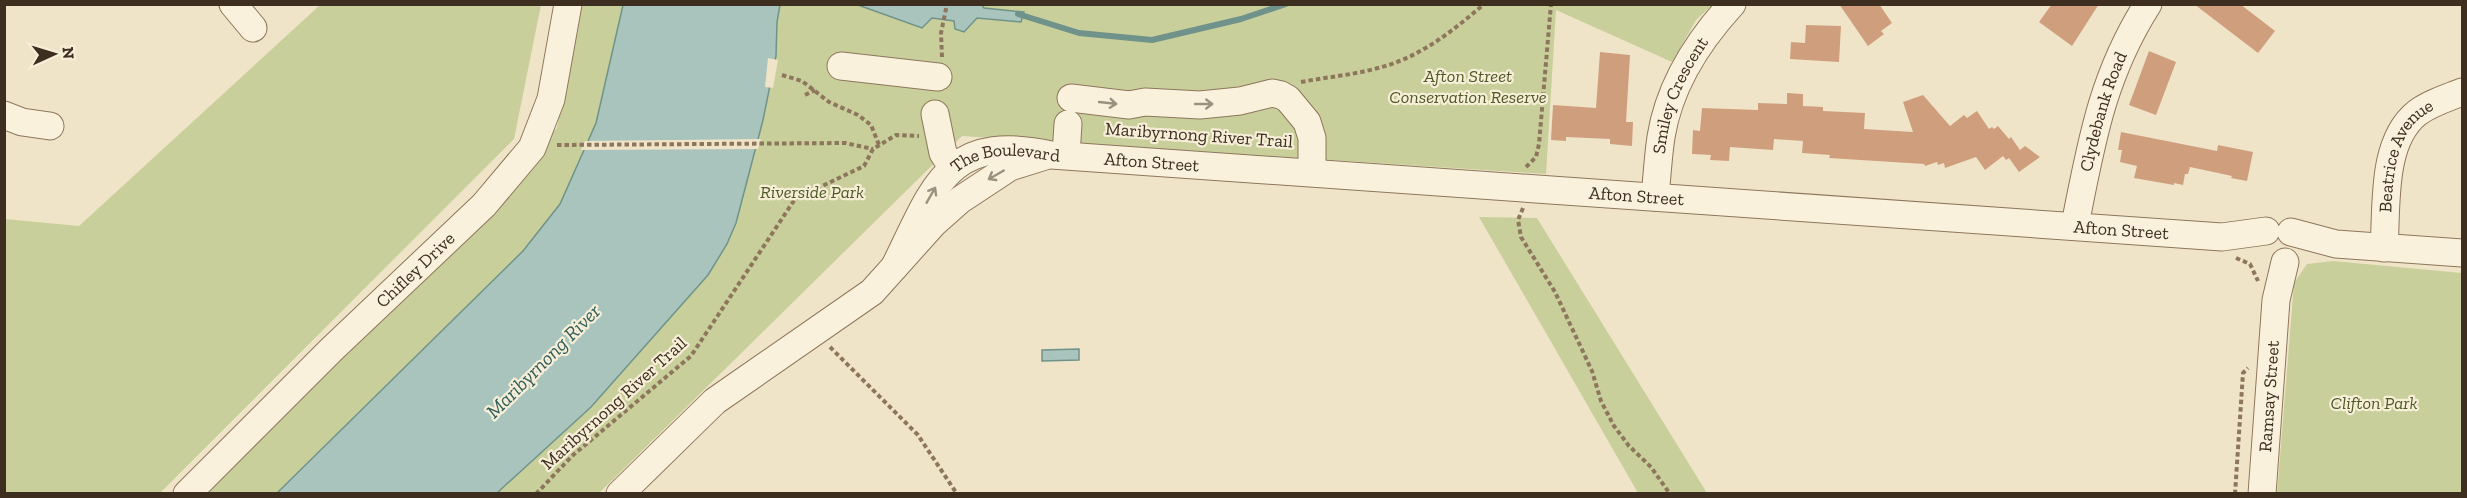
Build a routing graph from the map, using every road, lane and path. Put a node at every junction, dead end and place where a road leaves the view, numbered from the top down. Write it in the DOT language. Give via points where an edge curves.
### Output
graph roads {
  1 [pos="233,4"];
  2 [pos="568,4"];
  3 [pos="947,4"];
  4 [pos="1484,4"];
  5 [pos="1551,4"];
  6 [pos="1732,4"];
  7 [pos="2148,4"];
  8 [pos="253,28"];
  9 [pos="941,33"];
  10 [pos="841,66"];
  11 [pos="783,75"];
  12 [pos="939,77"];
  13 [pos="815,89"];
  14 [pos="2463,92"];
  15 [pos="1272,93"];
  16 [pos="805,94"];
  17 [pos="4,115"];
  18 [pos="937,125"];
  19 [pos="50,126"];
  20 [pos="549,145"];
  21 [pos="879,145"];
  22 [pos="873,148"];
  23 [pos="1058,155"];
  24 [pos="952,167"];
  25 [pos="1312,172"];
  26 [pos="1527,174"];
  27 [pos="1655,197"];
  28 [pos="2075,225"];
  29 [pos="2227,246"];
  30 [pos="2277,248"];
  31 [pos="2384,248"];
  32 [pos="2463,253"];
  33 [pos="895,266"];
  34 [pos="2270,296"];
  35 [pos="824,341"];
  36 [pos="2250,365"];
  37 [pos="187,494"];
  38 [pos="536,494"];
  39 [pos="620,494"];
  40 [pos="957,494"];
  41 [pos="1670,494"];
  42 [pos="2235,494"];
  43 [pos="2262,494"];
  1 -- 8 [label="street"];
  2 -- 37 [label="street, Chifley Drive" via="551,99 532,148 484,205"];
  3 -- 9 [label="path"];
  4 -- 15 [label="path" via="1424,50 1401,60 1379,68 1292,84"];
  5 -- 26 [label="path" via="1539,144"];
  6 -- 27 [label="street, Smiley Crescent" via="1710,28 1681,78 1661,136"];
  7 -- 28 [label="street, Clydebank Road" via="2121,51 2105,92 2094,126"];
  10 -- 12 [label="street"];
  11 -- 13 [label="path"];
  13 -- 16 [label="path"];
  13 -- 21 [label="path" via="829,102 871,125"];
  14 -- 31 [label="street, Beatrice Avenue" via="2418,112 2399,133 2391,158"];
  23 -- 15 [label="street, one-way" via="1070,111 1145,102 1200,105"];
  15 -- 25 [label="street" via="1288,99 1307,122 1312,138"];
  17 -- 19 [label="street"];
  18 -- 21 [label="path, Maribyrnong River Trail" via="896,135"];
  18 -- 24 [label="street" via="943,153"];
  20 -- 22 [label="path" via="845,143"];
  21 -- 22 [label="path, Maribyrnong River Trail"];
  22 -- 38 [label="path, Maribyrnong River Trail" via="864,166 795,199 691,356 572,456"];
  23 -- 24 [label="street, The Boulevard" via="1026,149 988,150"];
  23 -- 25 [label="street, Afton Street"];
  23 -- 33 [label="street, The Boulevard, one-way" via="1024,161 988,180 933,224"];
  33 -- 24 [label="street, The Boulevard, one-way" via="930,196"];
  25 -- 26 [label="street, Afton Street"];
  26 -- 27 [label="street, Afton Street"];
  26 -- 41 [label="path" via="1518,220 1521,237 1559,298 1614,426"];
  27 -- 28 [label="street, Afton Street"];
  28 -- 29 [label="street, Afton Street"];
  29 -- 30 [label="street, Afton Street"];
  29 -- 34 [label="path" via="2250,264"];
  30 -- 31 [label="street" via="2336,244"];
  30 -- 34 [label="street, Ramsay Street"];
  31 -- 32 [label="street"];
  33 -- 39 [label="street, The Boulevard" via="872,292 715,401"];
  34 -- 43 [label="street, Ramsay Street"];
  35 -- 40 [label="path" via="918,435"];
  36 -- 42 [label="path" via="2244,373"];
}
